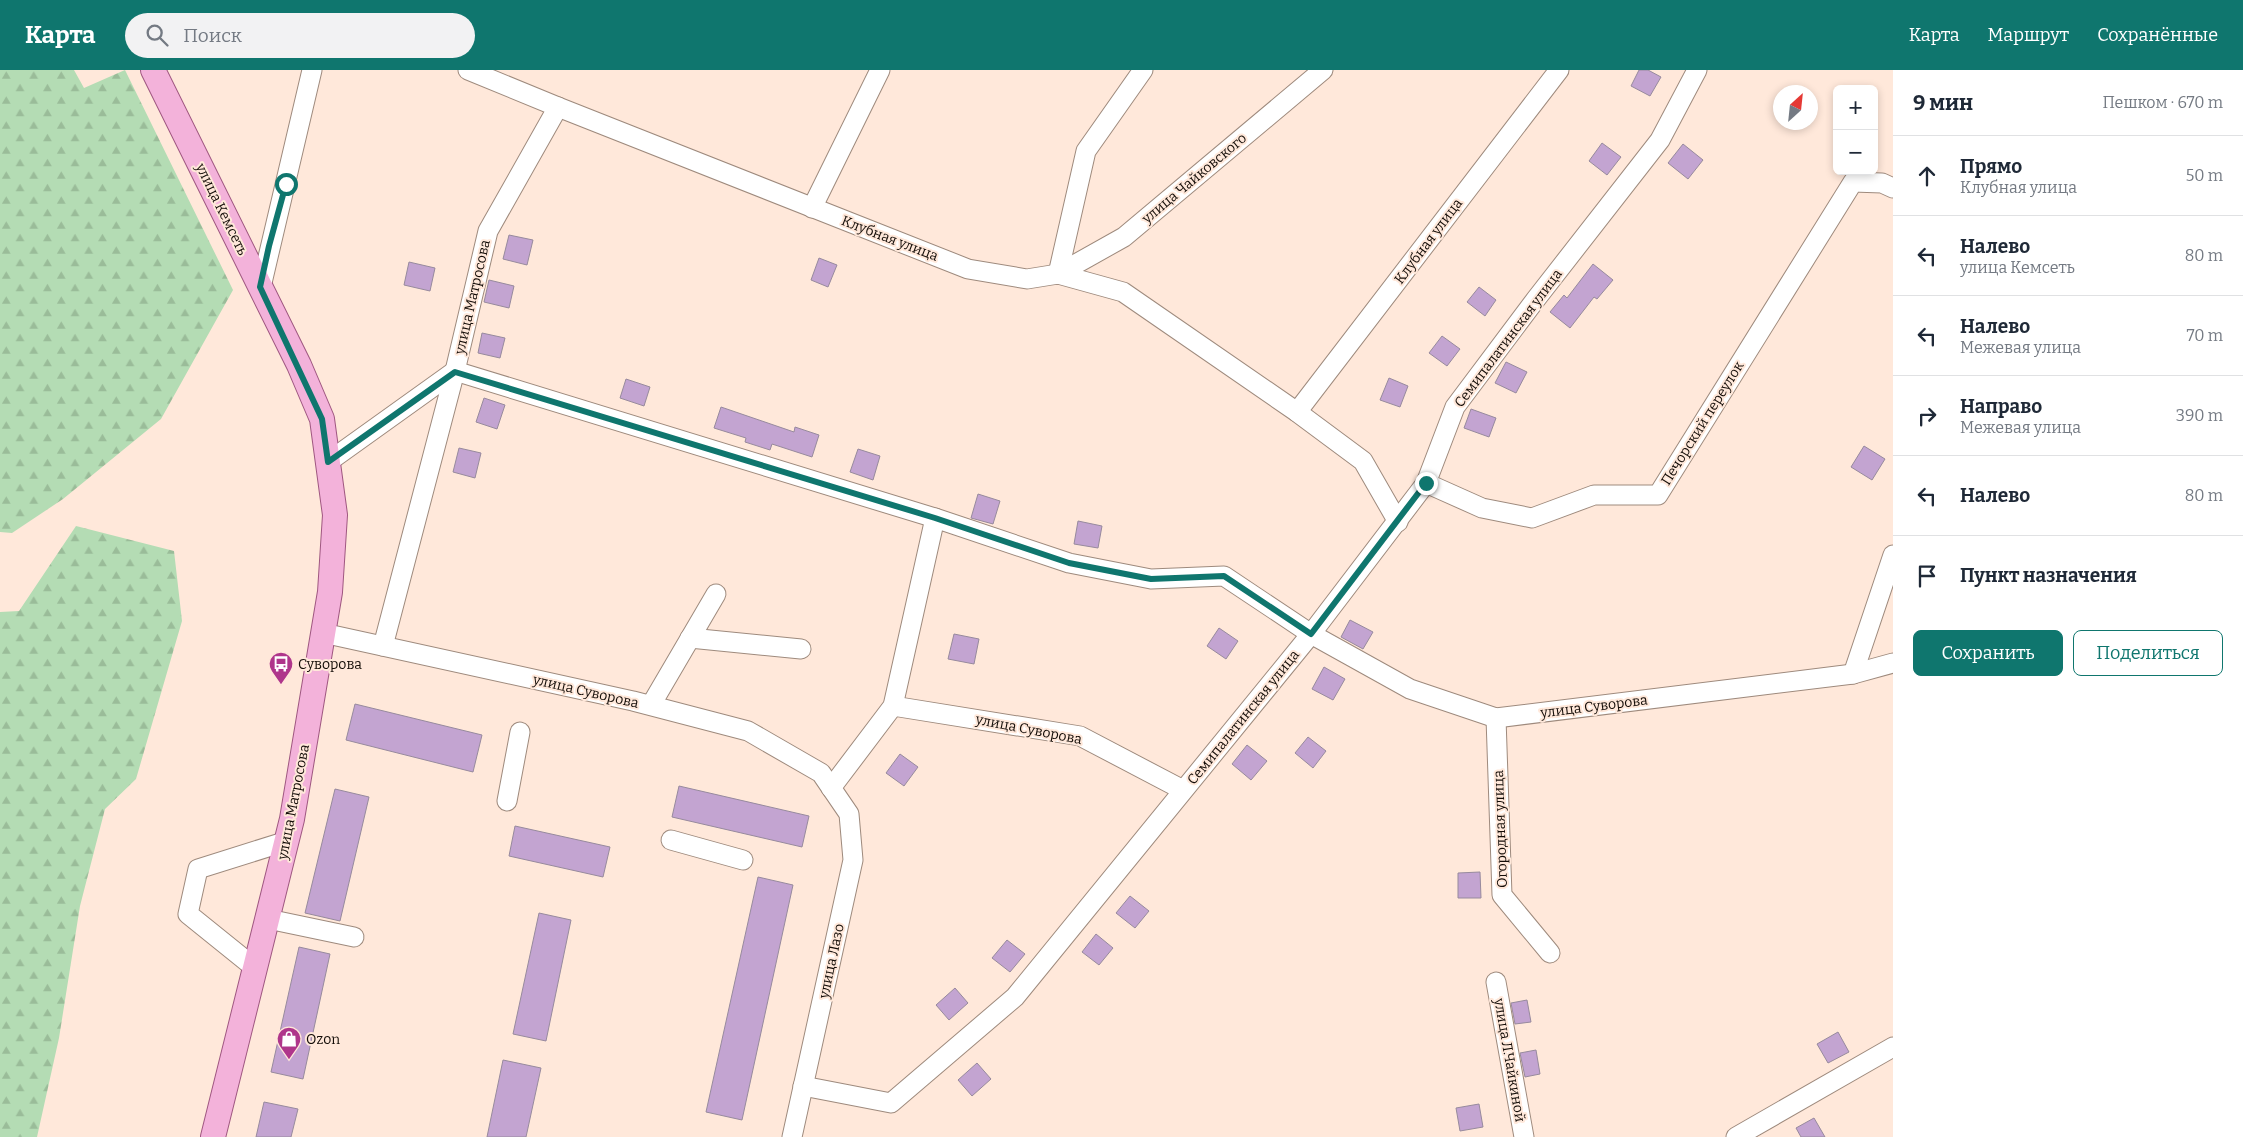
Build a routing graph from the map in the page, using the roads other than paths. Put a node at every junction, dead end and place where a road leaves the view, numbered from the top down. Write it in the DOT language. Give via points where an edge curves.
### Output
graph roads {
  1 [pos="153,70"];
  2 [pos="312,70"];
  3 [pos="880,70"];
  4 [pos="1143,70"];
  5 [pos="1323,70"];
  6 [pos="1559,70"];
  7 [pos="1697,70"];
  8 [pos="475,71"];
  9 [pos="558,107"];
  10 [pos="1893,188"];
  11 [pos="812,208"];
  12 [pos="1058,274"];
  13 [pos="260,287"];
  14 [pos="455,372"];
  15 [pos="1298,412"];
  16 [pos="328,462"];
  17 [pos="1426,483"];
  18 [pos="935,518"];
  19 [pos="1398,522"];
  20 [pos="1893,555"];
  21 [pos="716,594"];
  22 [pos="323,633"];
  23 [pos="1311,634"];
  24 [pos="690,638"];
  25 [pos="383,646"];
  26 [pos="801,649"];
  27 [pos="1893,663"];
  28 [pos="1853,674"];
  29 [pos="651,705"];
  30 [pos="893,706"];
  31 [pos="1496,718"];
  32 [pos="520,732"];
  33 [pos="831,788"];
  34 [pos="1183,790"];
  35 [pos="507,800"];
  36 [pos="671,840"];
  37 [pos="287,841"];
  38 [pos="743,860"];
  39 [pos="268,918"];
  40 [pos="354,937"];
  41 [pos="1550,953"];
  42 [pos="255,968"];
  43 [pos="1496,982"];
  44 [pos="1893,1047"];
  45 [pos="804,1086"];
  46 [pos="213,1137"];
  47 [pos="792,1137"];
  48 [pos="1524,1137"];
  49 [pos="1736,1137"];
  1 -- 13 [label="main road, улица Кемсеть"];
  2 -- 13 [label="street"];
  3 -- 11 [label="street"];
  4 -- 12 [label="street" via="1086,151"];
  5 -- 12 [label="street, улица Чайковского" via="1124,237"];
  6 -- 15 [label="street, Клубная улица"];
  7 -- 17 [label="street, Семипалатинская улица" via="1660,140 1454,407"];
  8 -- 9 [label="street, Клубная улица"];
  9 -- 11 [label="street, Клубная улица"];
  9 -- 14 [label="street, улица Матросова" via="488,231"];
  10 -- 17 [label="street, Печорский переулок" via="1853,182 1658,495 1594,495 1532,518 1482,508"];
  11 -- 12 [label="street, Клубная улица" via="968,268 1027,279"];
  12 -- 15 [label="street, Клубная улица" via="1123,292"];
  13 -- 16 [label="main road, улица Кемсеть" via="322,419"];
  14 -- 16 [label="street"];
  14 -- 18 [label="street, улица Суворова"];
  14 -- 25 [label="street, улица Матросова"];
  15 -- 19 [label="street, Клубная улица" via="1363,461"];
  16 -- 22 [label="main road, улица Матросова" via="334,515 330,592"];
  17 -- 19 [label="street, Семипалатинская улица"];
  18 -- 23 [label="street, улица Суворова" via="1069,563 1151,579 1224,576"];
  18 -- 30 [label="street"];
  19 -- 23 [label="street, Семипалатинская улица"];
  20 -- 28 [label="street"];
  21 -- 24 [label="street"];
  22 -- 25 [label="street, улица Суворова"];
  22 -- 37 [label="main road, улица Матросова"];
  23 -- 31 [label="street, улица Суворова" via="1410,688"];
  23 -- 34 [label="street, Семипалатинская улица"];
  24 -- 26 [label="street"];
  24 -- 29 [label="street"];
  25 -- 29 [label="street, улица Суворова"];
  27 -- 28 [label="street, улица Суворова"];
  28 -- 31 [label="street, улица Суворова"];
  29 -- 33 [label="street, улица Суворова" via="748,731 821,774"];
  30 -- 33 [label="street"];
  30 -- 34 [label="street, улица Суворова" via="1080,736"];
  31 -- 41 [label="street, Огородная улица" via="1502,895"];
  32 -- 35 [label="street"];
  33 -- 45 [label="street, улица Лазо" via="849,814 853,860"];
  34 -- 45 [label="street, Семипалатинская улица" via="1015,997 891,1103"];
  36 -- 38 [label="street"];
  37 -- 39 [label="main road, улица Матросова"];
  37 -- 42 [label="street" via="198,870 188,914"];
  39 -- 40 [label="street"];
  39 -- 42 [label="main road, улица Матросова"];
  42 -- 46 [label="main road, улица Матросова"];
  43 -- 48 [label="street, улица Л.Чайкиной"];
  44 -- 49 [label="street"];
  45 -- 47 [label="street, улица Лазо"];
}
